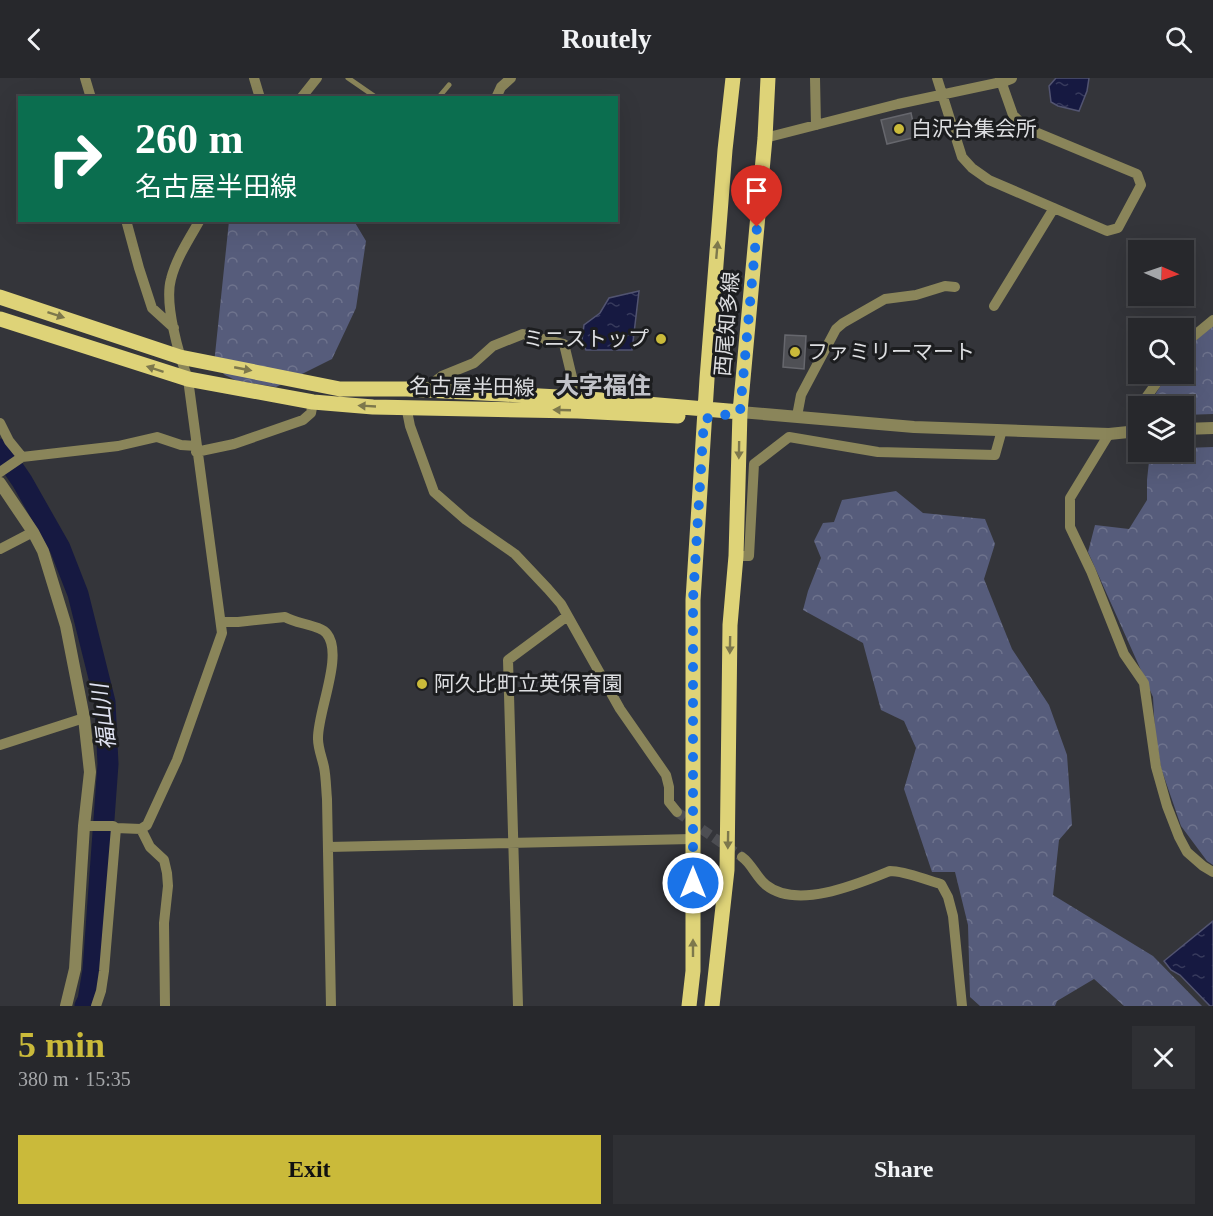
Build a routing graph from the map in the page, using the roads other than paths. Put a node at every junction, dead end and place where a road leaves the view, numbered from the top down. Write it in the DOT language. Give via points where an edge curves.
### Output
graph roads {
  1 [pos="85,78"];
  2 [pos="254,78"];
  3 [pos="317,78"];
  4 [pos="348,78"];
  5 [pos="511,78"];
  6 [pos="733,78"];
  7 [pos="768,78"];
  8 [pos="815,78"];
  9 [pos="937,78"];
  10 [pos="1004,79"];
  11 [pos="449,85"];
  12 [pos="941,95"];
  13 [pos="90,96"];
  14 [pos="259,96"];
  15 [pos="305,96"];
  16 [pos="374,96"];
  17 [pos="440,96"];
  18 [pos="497,96"];
  19 [pos="816,125"];
  20 [pos="765,138"];
  21 [pos="1054,208"];
  22 [pos="127,222"];
  23 [pos="199,222"];
  24 [pos="955,287"];
  25 [pos="0,297"];
  26 [pos="994,306"];
  27 [pos="0,319"];
  28 [pos="1213,320"];
  29 [pos="175,328"];
  30 [pos="1194,336"];
  31 [pos="180,357"];
  32 [pos="188,380"];
  33 [pos="430,391"];
  34 [pos="577,398"];
  35 [pos="313,402"];
  36 [pos="406,406"];
  37 [pos="740,412"];
  38 [pos="704,413"];
  39 [pos="797,416"];
  40 [pos="0,423"];
  41 [pos="1213,428"];
  42 [pos="1194,429"];
  43 [pos="1002,430"];
  44 [pos="1128,433"];
  45 [pos="1110,434"];
  46 [pos="196,449"];
  47 [pos="20,459"];
  48 [pos="1,475"];
  49 [pos="33,532"];
  50 [pos="0,549"];
  51 [pos="736,556"];
  52 [pos="567,617"];
  53 [pos="222,622"];
  54 [pos="84,718"];
  55 [pos="0,744"];
  56 [pos="676,812"];
  57 [pos="89,826"];
  58 [pos="115,827"];
  59 [pos="141,829"];
  60 [pos="692,839"];
  61 [pos="514,843"];
  62 [pos="328,848"];
  63 [pos="742,857"];
  64 [pos="1213,872"];
  65 [pos="66,1006"];
  66 [pos="96,1006"];
  67 [pos="165,1006"];
  68 [pos="331,1006"];
  69 [pos="518,1006"];
  70 [pos="689,1006"];
  71 [pos="712,1006"];
  72 [pos="962,1006"];
  1 -- 13 [label="street"];
  2 -- 14 [label="street"];
  3 -- 15 [label="street"];
  4 -- 16 [label="lane"];
  5 -- 18 [label="street"];
  38 -- 6 [label="main road, 西尾知多線, one-way"];
  7 -- 20 [label="main road, 西尾知多線"];
  8 -- 19 [label="street"];
  9 -- 12 [label="street"];
  10 -- 12 [label="street"];
  10 -- 21 [label="street" via="1013,115 1026,128 1137,174 1141,185 1118,228 1113,230 1107,231"];
  11 -- 17 [label="lane"];
  12 -- 19 [label="street"];
  12 -- 21 [label="street" via="962,157 972,168 989,180"];
  19 -- 20 [label="street"];
  20 -- 37 [label="main road, 西尾知多線"];
  21 -- 26 [label="street"];
  22 -- 29 [label="street" via="153,308"];
  23 -- 29 [label="street" via="170,281"];
  24 -- 39 [label="street" via="890,297 843,323 836,329 801,395"];
  25 -- 31 [label="main road, 名古屋半田線, one-way"];
  32 -- 27 [label="main road, 名古屋半田線, one-way"];
  28 -- 30 [label="street"];
  29 -- 31 [label="street"];
  31 -- 32 [label="street"];
  31 -- 33 [label="main road, 名古屋半田線, one-way" via="340,389"];
  32 -- 35 [label="main road, 名古屋半田線"];
  32 -- 46 [label="street"];
  33 -- 34 [label="main road, 名古屋半田線"];
  33 -- 34 [label="street" via="442,376 474,363 493,346 523,334 564,344"];
  34 -- 38 [label="main road, 名古屋半田線"];
  36 -- 35 [label="main road, 名古屋半田線, one-way"];
  35 -- 46 [label="street" via="311,413 303,420 234,444"];
  38 -- 36 [label="main road, 名古屋半田線, one-way"];
  36 -- 52 [label="street" via="434,492 515,554 561,604"];
  37 -- 38 [label="main road, 名古屋半田線"];
  37 -- 39 [label="street"];
  37 -- 51 [label="main road, 西尾知多線, one-way"];
  38 -- 60 [label="main road, 西尾知多線" via="693,600"];
  39 -- 43 [label="street" via="914,428"];
  40 -- 47 [label="street"];
  41 -- 42 [label="street"];
  43 -- 45 [label="street"];
  43 -- 51 [label="street" via="995,456 878,452 789,437 754,464 749,556"];
  44 -- 45 [label="street"];
  45 -- 64 [label="street" via="1070,498 1070,527 1124,654 1144,683 1156,767 1179,837 1187,852"];
  46 -- 47 [label="street" via="157,437"];
  46 -- 53 [label="street"];
  47 -- 48 [label="street"];
  48 -- 49 [label="street"];
  49 -- 50 [label="street"];
  49 -- 54 [label="street" via="43,551 66,626"];
  51 -- 71 [label="main road, 西尾知多線, one-way" via="730,625 727,870"];
  52 -- 56 [label="street" via="620,709 666,776 669,802"];
  52 -- 61 [label="street" via="508,660"];
  53 -- 59 [label="street" via="220,642 177,760 151,818"];
  53 -- 62 [label="street" via="285,617 325,631 330,638 331,675 318,740 324,767"];
  54 -- 55 [label="street"];
  54 -- 57 [label="street" via="90,772"];
  57 -- 58 [label="street"];
  57 -- 65 [label="street" via="75,969"];
  58 -- 59 [label="street"];
  58 -- 66 [label="street" via="104,971"];
  59 -- 67 [label="street" via="150,847 164,860 167,873"];
  60 -- 61 [label="street"];
  70 -- 60 [label="main road, 西尾知多線, one-way" via="693,971"];
  61 -- 62 [label="street"];
  61 -- 69 [label="street"];
  62 -- 68 [label="street"];
  63 -- 72 [label="street" via="765,885 785,893 827,893 890,871 942,884 953,916"];
}
